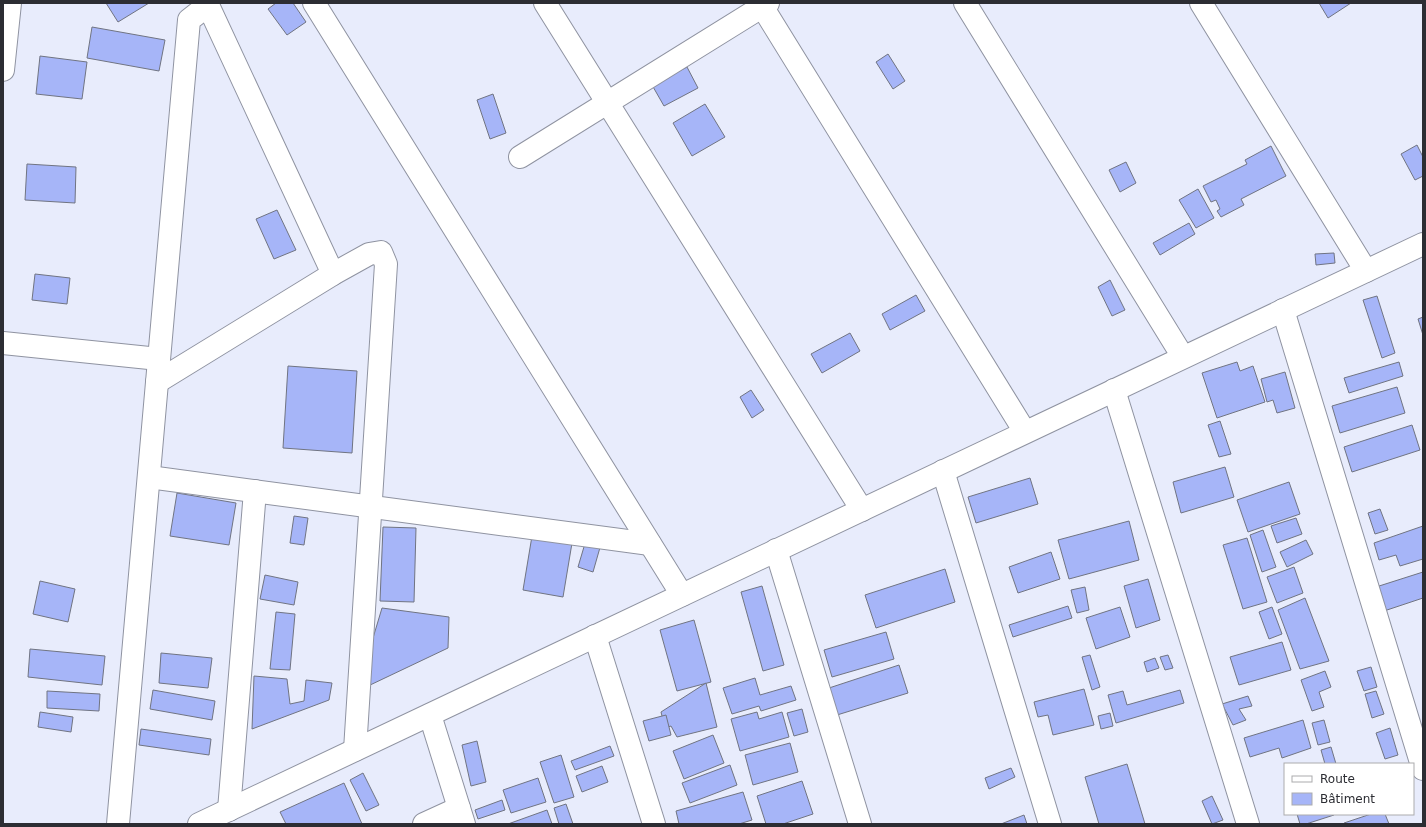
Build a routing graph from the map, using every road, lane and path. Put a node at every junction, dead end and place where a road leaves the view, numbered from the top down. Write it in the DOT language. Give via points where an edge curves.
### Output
graph roads {
  1 [pos="10,3"];
  2 [pos="314,3"];
  3 [pos="545,3"];
  4 [pos="965,3"];
  5 [pos="1201,3"];
  6 [pos="207,4"];
  7 [pos="763,4"];
  8 [pos="3,70"];
  9 [pos="607,102"];
  10 [pos="520,157"];
  11 [pos="1423,244"];
  12 [pos="1366,271"];
  13 [pos="333,274"];
  14 [pos="1283,310"];
  15 [pos="3,343"];
  16 [pos="1183,358"];
  17 [pos="159,359"];
  18 [pos="157,382"];
  19 [pos="1114,390"];
  20 [pos="1025,432"];
  21 [pos="943,471"];
  22 [pos="149,477"];
  23 [pos="256,491"];
  24 [pos="370,506"];
  25 [pos="862,510"];
  26 [pos="650,544"];
  27 [pos="776,550"];
  28 [pos="682,595"];
  29 [pos="595,636"];
  30 [pos="430,715"];
  31 [pos="355,750"];
  32 [pos="1423,769"];
  33 [pos="229,810"];
  34 [pos="462,816"];
  35 [pos="118,824"];
  36 [pos="199,824"];
  37 [pos="424,824"];
  38 [pos="654,824"];
  39 [pos="860,824"];
  40 [pos="1050,824"];
  41 [pos="1248,824"];
  1 -- 8 [label="street"];
  2 -- 26 [label="street"];
  3 -- 9 [label="street"];
  4 -- 16 [label="street"];
  5 -- 12 [label="street"];
  6 -- 13 [label="street"];
  6 -- 17 [label="street" via="189,20"];
  7 -- 9 [label="street"];
  7 -- 20 [label="street"];
  9 -- 10 [label="street"];
  9 -- 25 [label="street"];
  11 -- 12 [label="street"];
  12 -- 14 [label="street"];
  13 -- 18 [label="street"];
  13 -- 24 [label="street" via="369,254 381,252 386,264"];
  14 -- 16 [label="street"];
  14 -- 32 [label="street"];
  15 -- 17 [label="street"];
  16 -- 19 [label="street"];
  17 -- 18 [label="street"];
  18 -- 22 [label="street"];
  19 -- 20 [label="street"];
  19 -- 41 [label="street"];
  20 -- 21 [label="street"];
  21 -- 25 [label="street"];
  21 -- 40 [label="street"];
  22 -- 23 [label="street"];
  22 -- 35 [label="street"];
  23 -- 24 [label="street"];
  23 -- 33 [label="street"];
  24 -- 26 [label="street"];
  24 -- 31 [label="street"];
  25 -- 27 [label="street"];
  26 -- 28 [label="street"];
  27 -- 28 [label="street"];
  27 -- 39 [label="street"];
  28 -- 29 [label="street"];
  29 -- 30 [label="street"];
  29 -- 38 [label="street"];
  30 -- 31 [label="street"];
  30 -- 34 [label="street"];
  31 -- 33 [label="street"];
  33 -- 36 [label="street"];
  34 -- 37 [label="street"];
}
